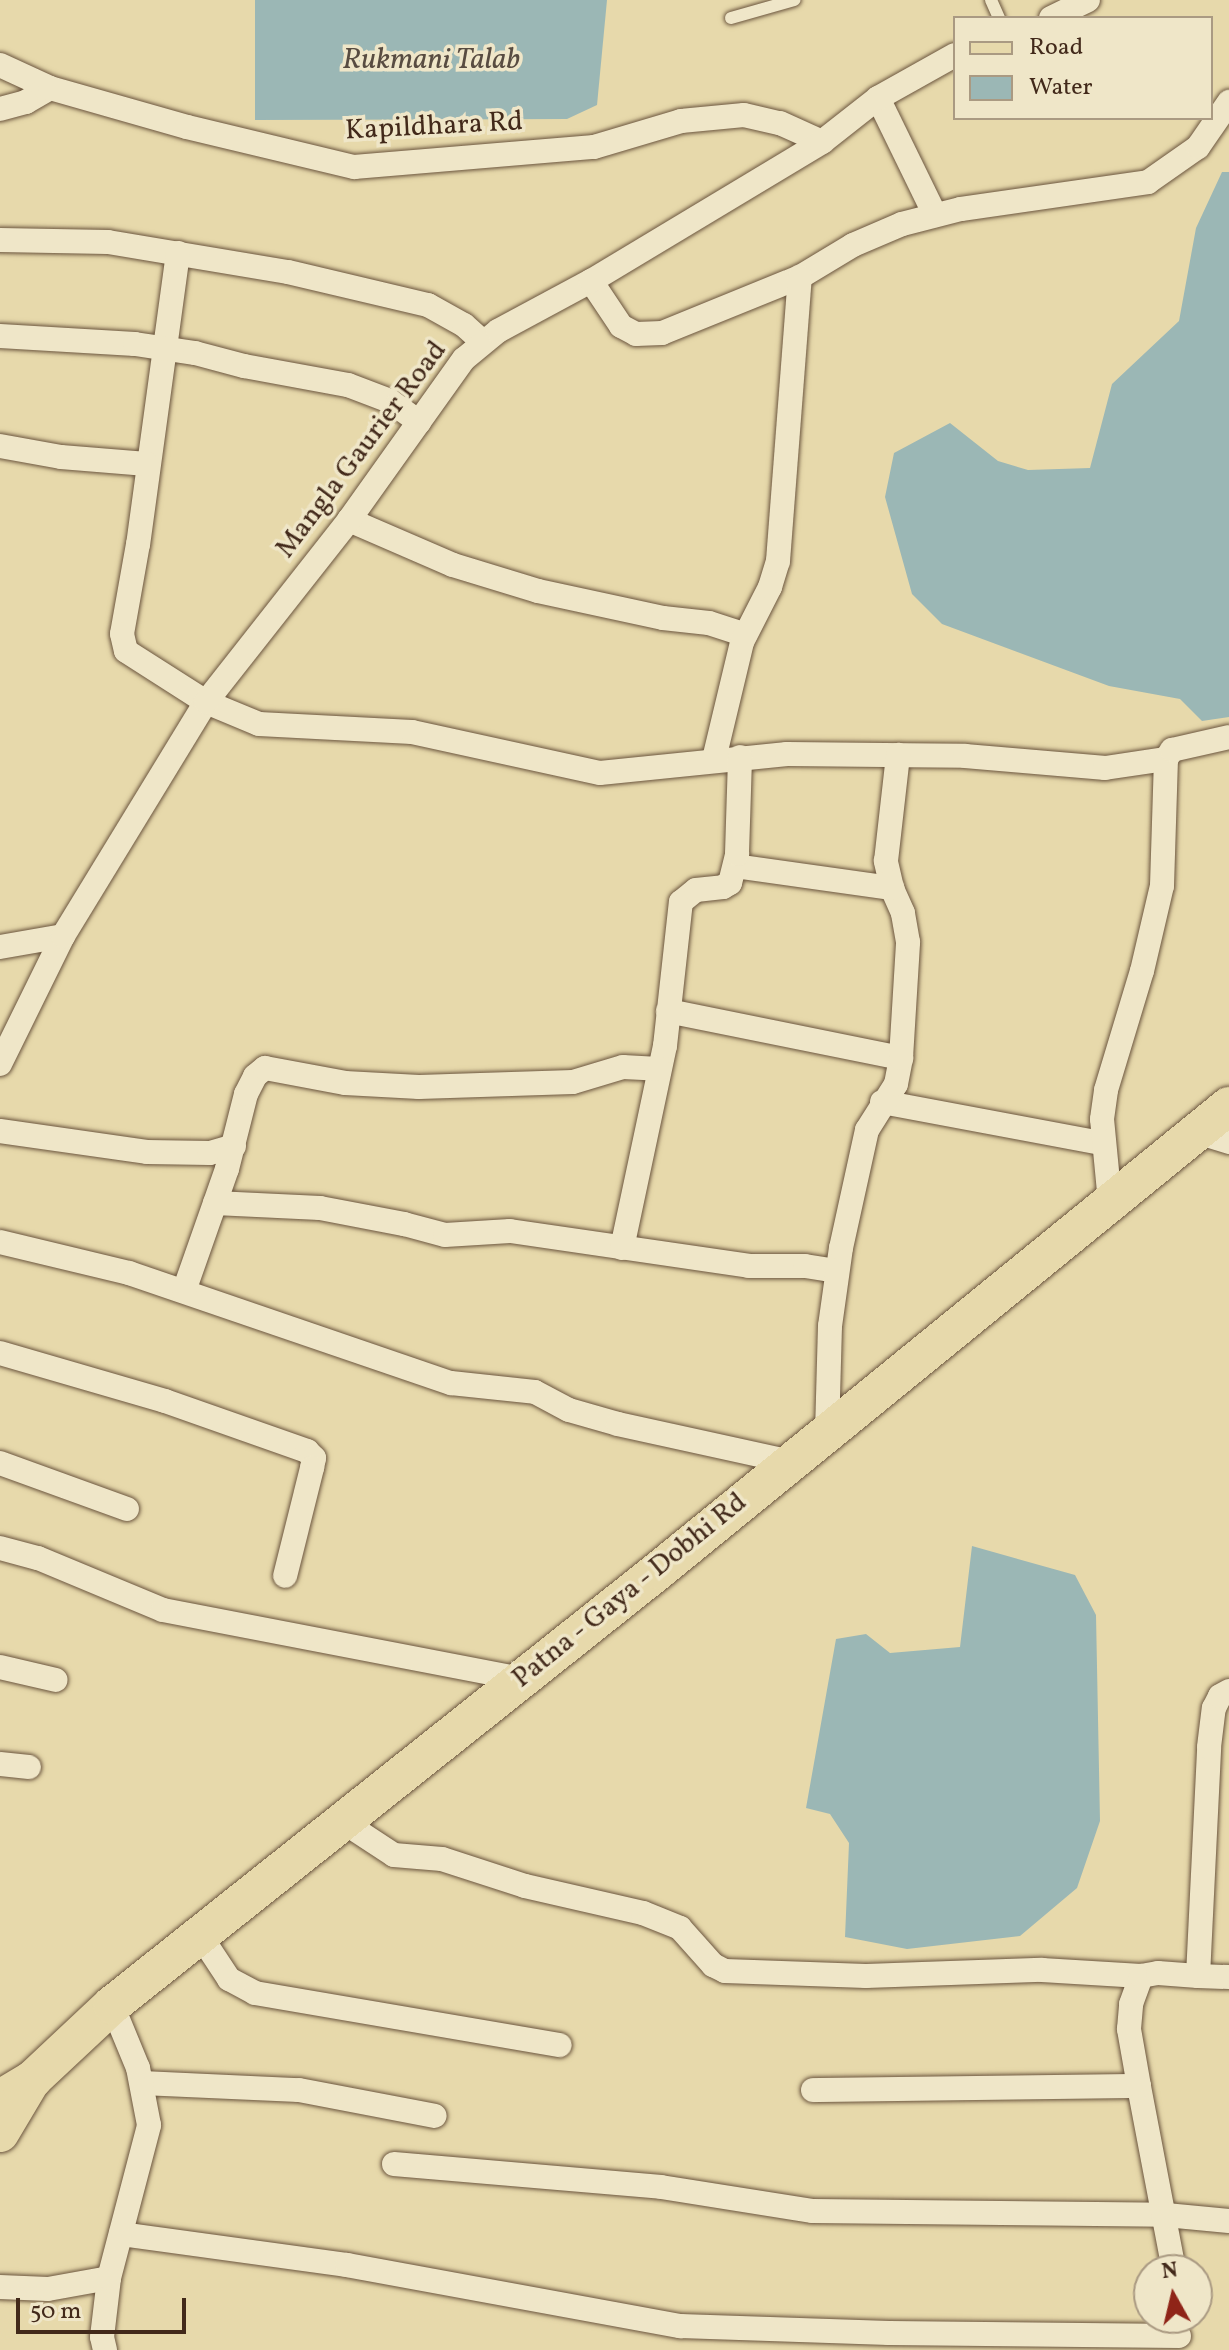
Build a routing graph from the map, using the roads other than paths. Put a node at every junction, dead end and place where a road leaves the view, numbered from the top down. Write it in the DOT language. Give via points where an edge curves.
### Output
graph roads {
  1 [pos="794,0"];
  2 [pos="1088,0"];
  3 [pos="1054,16"];
  4 [pos="731,18"];
  5 [pos="953,56"];
  6 [pos="0,65"];
  7 [pos="50,88"];
  8 [pos="878,98"];
  9 [pos="1229,102"];
  10 [pos="0,109"];
  11 [pos="822,142"];
  12 [pos="935,215"];
  13 [pos="0,240"];
  14 [pos="178,253"];
  15 [pos="800,277"];
  16 [pos="591,281"];
  17 [pos="0,336"];
  18 [pos="483,342"];
  19 [pos="166,348"];
  20 [pos="419,422"];
  21 [pos="0,446"];
  22 [pos="147,464"];
  23 [pos="349,520"];
  24 [pos="745,635"];
  25 [pos="206,702"];
  26 [pos="1229,737"];
  27 [pos="898,755"];
  28 [pos="740,757"];
  29 [pos="714,759"];
  30 [pos="1166,759"];
  31 [pos="735,866"];
  32 [pos="892,888"];
  33 [pos="63,936"];
  34 [pos="0,947"];
  35 [pos="668,1011"];
  36 [pos="1,1058"];
  37 [pos="901,1058"];
  38 [pos="659,1069"];
  39 [pos="882,1102"];
  40 [pos="1229,1106"];
  41 [pos="0,1131"];
  42 [pos="1213,1137"];
  43 [pos="1102,1143"];
  44 [pos="234,1146"];
  45 [pos="1110,1202"];
  46 [pos="215,1203"];
  47 [pos="0,1242"];
  48 [pos="622,1248"];
  49 [pos="837,1271"];
  50 [pos="184,1291"];
  51 [pos="0,1353"];
  52 [pos="827,1433"];
  53 [pos="791,1462"];
  54 [pos="0,1463"];
  55 [pos="127,1509"];
  56 [pos="0,1548"];
  57 [pos="285,1576"];
  58 [pos="0,1667"];
  59 [pos="521,1679"];
  60 [pos="56,1680"];
  61 [pos="1229,1691"];
  62 [pos="0,1764"];
  63 [pos="29,1767"];
  64 [pos="342,1821"];
  65 [pos="1217,1826"];
  66 [pos="200,1935"];
  67 [pos="1141,1976"];
  68 [pos="1198,1976"];
  69 [pos="1229,1977"];
  70 [pos="112,2005"];
  71 [pos="560,2045"];
  72 [pos="33,2079"];
  73 [pos="142,2083"];
  74 [pos="1139,2086"];
  75 [pos="813,2090"];
  76 [pos="0,2099"];
  77 [pos="435,2116"];
  78 [pos="0,2133"];
  79 [pos="394,2164"];
  80 [pos="1166,2215"];
  81 [pos="1229,2221"];
  82 [pos="121,2234"];
  83 [pos="1172,2254"];
  84 [pos="109,2278"];
  85 [pos="0,2287"];
  86 [pos="1179,2335"];
  87 [pos="105,2350"];
  1 -- 4 [label="lane"];
  2 -- 3 [label="street"];
  5 -- 8 [label="street, Mangla Gaurier Road"];
  6 -- 7 [label="street, Kapildhara Rd"];
  7 -- 10 [label="street"];
  7 -- 11 [label="street, Kapildhara Rd" via="354,167 594,147 681,121 744,115 780,123"];
  8 -- 11 [label="street, Mangla Gaurier Road"];
  8 -- 12 [label="street"];
  9 -- 12 [label="street" via="1198,147 1148,182"];
  11 -- 16 [label="street, Mangla Gaurier Road"];
  12 -- 15 [label="street" via="879,232"];
  13 -- 14 [label="street" via="82,239"];
  14 -- 18 [label="street" via="406,298 448,316"];
  14 -- 19 [label="street"];
  15 -- 16 [label="street" via="662,333 636,334 621,326"];
  15 -- 24 [label="street" via="778,561"];
  16 -- 18 [label="street, Mangla Gaurier Road"];
  17 -- 19 [label="street"];
  18 -- 20 [label="street, Mangla Gaurier Road" via="464,359"];
  19 -- 20 [label="street" via="348,385 390,401"];
  19 -- 22 [label="street"];
  20 -- 23 [label="street, Mangla Gaurier Road"];
  21 -- 22 [label="street"];
  22 -- 25 [label="street" via="123,642 126,651"];
  23 -- 24 [label="street" via="453,565 538,591 709,623"];
  23 -- 25 [label="street, Mangla Gaurier Road"];
  24 -- 29 [label="street"];
  25 -- 29 [label="street" via="270,726 412,732 600,773"];
  25 -- 33 [label="street, Mangla Gaurier Road"];
  26 -- 30 [label="street" via="1172,750"];
  27 -- 28 [label="street"];
  27 -- 30 [label="street" via="1105,768"];
  27 -- 32 [label="street" via="886,839"];
  28 -- 29 [label="street"];
  28 -- 31 [label="street"];
  30 -- 43 [label="street" via="1162,886 1106,1090"];
  31 -- 32 [label="street"];
  31 -- 35 [label="street" via="730,883 696,890 681,902"];
  32 -- 37 [label="street" via="908,942"];
  33 -- 34 [label="street"];
  33 -- 36 [label="street, Mangla Gaurier Road"];
  35 -- 37 [label="street"];
  35 -- 38 [label="street"];
  37 -- 39 [label="street" via="896,1084"];
  38 -- 44 [label="street" via="623,1067 573,1082 419,1087 355,1084 265,1068 246,1094"];
  38 -- 48 [label="street"];
  39 -- 43 [label="street"];
  39 -- 49 [label="street" via="867,1130"];
  40 -- 42 [label="main road, Patna - Gaya - Dobhi Rd"];
  41 -- 44 [label="street" via="147,1152 210,1153"];
  42 -- 45 [label="main road, Patna - Gaya - Dobhi Rd"];
  43 -- 45 [label="street"];
  44 -- 46 [label="street"];
  45 -- 52 [label="main road, Patna - Gaya - Dobhi Rd"];
  46 -- 48 [label="street" via="308,1207 445,1235 510,1231"];
  46 -- 50 [label="street"];
  47 -- 50 [label="street"];
  48 -- 49 [label="street" via="749,1266"];
  49 -- 52 [label="street" via="827,1368"];
  50 -- 53 [label="street" via="451,1383 535,1392 569,1410 618,1424"];
  51 -- 57 [label="street" via="165,1401 307,1451 314,1458"];
  52 -- 53 [label="main road, Patna - Gaya - Dobhi Rd"];
  53 -- 59 [label="main road, Patna - Gaya - Dobhi Rd"];
  54 -- 55 [label="street"];
  56 -- 59 [label="street" via="38,1558 163,1610"];
  58 -- 60 [label="street"];
  59 -- 64 [label="main road, Patna - Gaya - Dobhi Rd"];
  61 -- 65 [label="street" via="1214,1708"];
  62 -- 63 [label="street"];
  64 -- 66 [label="main road, Patna - Gaya - Dobhi Rd"];
  64 -- 67 [label="street" via="394,1855 442,1859 525,1886 643,1913 680,1928 725,1971 866,1976 1042,1970"];
  65 -- 68 [label="street"];
  66 -- 70 [label="main road, Patna - Gaya - Dobhi Rd"];
  66 -- 71 [label="street" via="229,1979 265,1996"];
  67 -- 68 [label="street"];
  67 -- 74 [label="street" via="1133,1989 1129,2029"];
  68 -- 69 [label="street"];
  70 -- 72 [label="main road, Patna - Gaya - Dobhi Rd"];
  70 -- 73 [label="street"];
  72 -- 76 [label="main road, Patna - Gaya - Dobhi Rd"];
  72 -- 78 [label="main road, Patna - Gaya - Dobhi Rd"];
  73 -- 77 [label="street" via="299,2090"];
  73 -- 82 [label="street" via="149,2125"];
  74 -- 75 [label="street"];
  74 -- 80 [label="street"];
  79 -- 80 [label="street" via="661,2187 813,2211"];
  80 -- 81 [label="street"];
  80 -- 83 [label="street"];
  82 -- 84 [label="street"];
  82 -- 86 [label="street" via="347,2265 680,2326"];
  84 -- 85 [label="street" via="48,2289"];
  84 -- 87 [label="street"];
}
